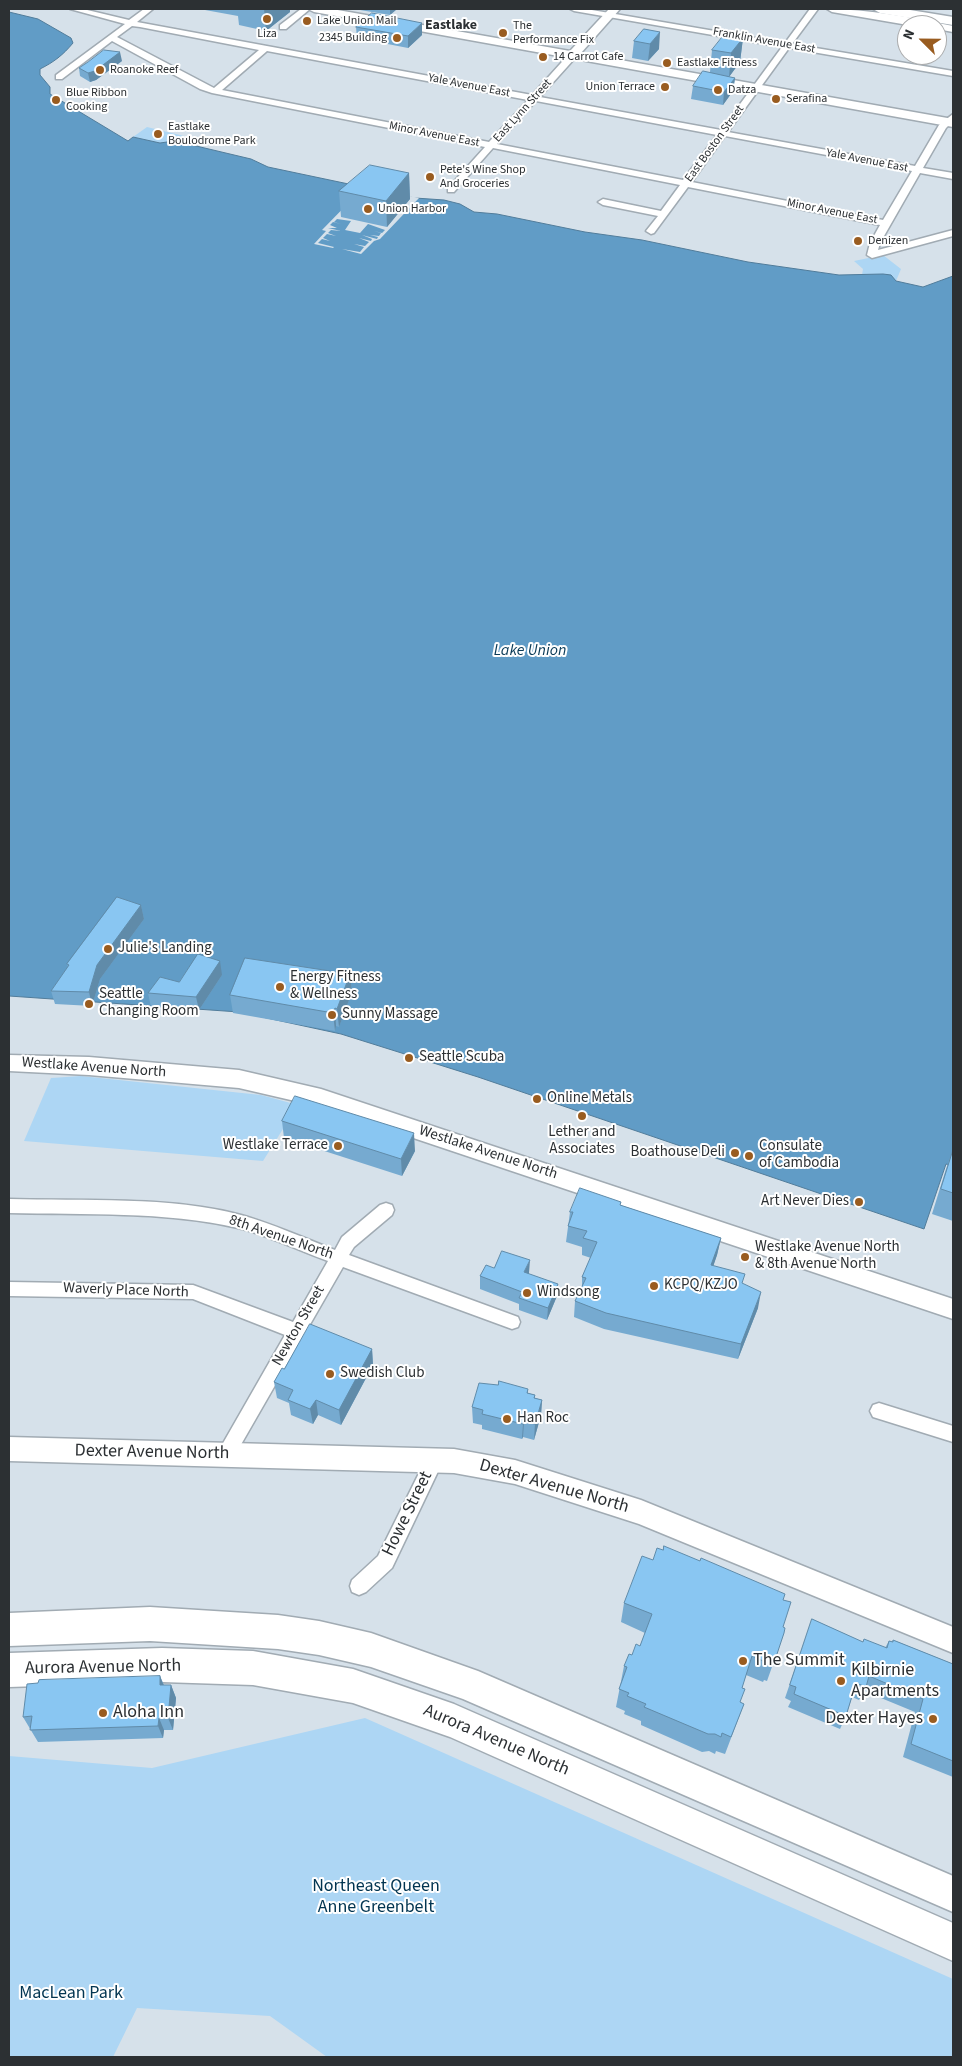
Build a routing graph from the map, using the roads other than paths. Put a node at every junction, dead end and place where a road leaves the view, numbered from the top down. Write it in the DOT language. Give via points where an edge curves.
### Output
graph roads {
  1 [pos="74,9"];
  2 [pos="149,9"];
  3 [pos="306,9"];
  4 [pos="314,9"];
  5 [pos="574,9"];
  6 [pos="814,9"];
  7 [pos="832,9"];
  8 [pos="880,9"];
  9 [pos="947,9"];
  10 [pos="953,10"];
  11 [pos="613,12"];
  12 [pos="897,20"];
  13 [pos="953,21"];
  14 [pos="132,22"];
  15 [pos="284,27"];
  16 [pos="112,37"];
  17 [pos="787,46"];
  18 [pos="266,48"];
  19 [pos="573,55"];
  20 [pos="953,74"];
  21 [pos="59,77"];
  22 [pos="756,88"];
  23 [pos="215,92"];
  24 [pos="534,98"];
  25 [pos="951,120"];
  26 [pos="723,133"];
  27 [pos="491,146"];
  28 [pos="917,170"];
  29 [pos="953,176"];
  30 [pos="686,184"];
  31 [pos="451,190"];
  32 [pos="603,202"];
  33 [pos="664,214"];
  34 [pos="886,223"];
  35 [pos="651,231"];
  36 [pos="953,233"];
  37 [pos="9,1063"];
  38 [pos="9,1206"];
  39 [pos="386,1210"];
  40 [pos="338,1258"];
  41 [pos="9,1289"];
  42 [pos="953,1309"];
  43 [pos="512,1322"];
  44 [pos="296,1331"];
  45 [pos="879,1411"];
  46 [pos="953,1434"];
  47 [pos="9,1449"];
  48 [pos="228,1455"];
  49 [pos="434,1460"];
  50 [pos="359,1586"];
  51 [pos="9,1630"];
  52 [pos="953,1640"];
  53 [pos="9,1670"];
  54 [pos="953,1894"];
  55 [pos="953,1942"];
  1 -- 14 [label="street, Yale Avenue East"];
  2 -- 14 [label="street"];
  3 -- 15 [label="street"];
  4 -- 19 [label="main road"];
  5 -- 11 [label="street, Franklin Avenue East"];
  6 -- 17 [label="street, East Boston Street"];
  7 -- 12 [label="main road"];
  8 -- 13 [label="highway"];
  9 -- 10 [label="highway"];
  11 -- 17 [label="street, Franklin Avenue East"];
  11 -- 19 [label="main road, East Lynn Street"];
  14 -- 16 [label="street"];
  14 -- 18 [label="street, Yale Avenue East"];
  16 -- 21 [label="street"];
  16 -- 23 [label="street, Minor Avenue East" via="202,88"];
  17 -- 20 [label="street, Franklin Avenue East"];
  17 -- 22 [label="street, East Boston Street"];
  18 -- 23 [label="street"];
  18 -- 24 [label="street, Yale Avenue East"];
  19 -- 22 [label="main road"];
  19 -- 24 [label="street, East Lynn Street"];
  22 -- 25 [label="main road"];
  22 -- 26 [label="street, East Boston Street"];
  23 -- 27 [label="street, Minor Avenue East"];
  24 -- 26 [label="street, Yale Avenue East"];
  24 -- 27 [label="street, East Lynn Street"];
  25 -- 28 [label="street"];
  26 -- 28 [label="street, Yale Avenue East"];
  26 -- 30 [label="street, East Boston Street"];
  27 -- 30 [label="street, Minor Avenue East"];
  27 -- 31 [label="street, East Lynn Street"];
  28 -- 29 [label="street, Yale Avenue East"];
  28 -- 34 [label="street"];
  30 -- 33 [label="street, East Boston Street"];
  30 -- 34 [label="street, Minor Avenue East"];
  32 -- 33 [label="street"];
  33 -- 35 [label="street, East Boston Street"];
  34 -- 36 [label="street" via="872,255"];
  37 -- 42 [label="main road, Westlake Avenue North" via="89,1066 239,1079 277,1086"];
  38 -- 40 [label="street, 8th Avenue North" via="157,1211 217,1217 241,1222"];
  39 -- 40 [label="street, Newton Street" via="348,1242"];
  40 -- 43 [label="street, 8th Avenue North"];
  40 -- 44 [label="street, Newton Street"];
  41 -- 44 [label="street, Waverly Place North" via="193,1292"];
  44 -- 48 [label="street, Newton Street"];
  45 -- 46 [label="street"];
  47 -- 48 [label="main road, Dexter Avenue North"];
  48 -- 49 [label="main road, Dexter Avenue North"];
  49 -- 50 [label="street, Howe Street" via="385,1562"];
  49 -- 52 [label="main road, Dexter Avenue North" via="510,1470 641,1512"];
  51 -- 54 [label="highway" via="150,1624 278,1632 370,1650 466,1683"];
  53 -- 55 [label="highway, Aurora Avenue North" via="162,1665 253,1668 352,1686 454,1721"];
}
